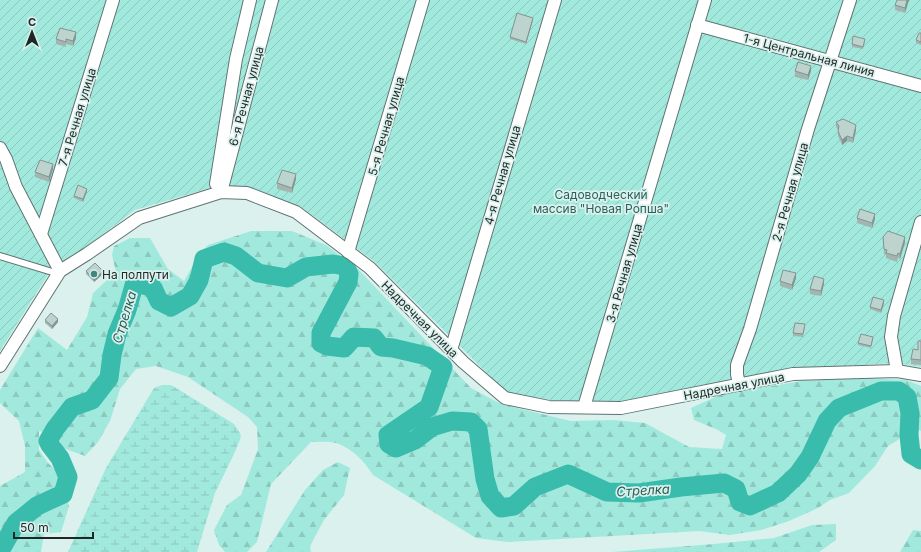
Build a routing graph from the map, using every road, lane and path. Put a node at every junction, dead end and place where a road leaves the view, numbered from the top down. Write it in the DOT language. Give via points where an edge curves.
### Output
graph roads {
  1 [pos="113,0"];
  2 [pos="250,0"];
  3 [pos="272,0"];
  4 [pos="423,0"];
  5 [pos="555,0"];
  6 [pos="705,0"];
  7 [pos="850,0"];
  8 [pos="697,25"];
  9 [pos="830,61"];
  10 [pos="921,86"];
  11 [pos="0,148"];
  12 [pos="218,193"];
  13 [pos="921,222"];
  14 [pos="40,234"];
  15 [pos="348,252"];
  16 [pos="0,256"];
  17 [pos="60,272"];
  18 [pos="451,350"];
  19 [pos="0,366"];
  20 [pos="897,371"];
  21 [pos="921,375"];
  22 [pos="739,385"];
  23 [pos="584,407"];
  1 -- 14 [label="street, 7-я Речная улица"];
  2 -- 12 [label="street, 6-я Речная улица" via="236,59"];
  3 -- 12 [label="street, 6-я Речная улица"];
  4 -- 15 [label="street, 5-я Речная улица"];
  5 -- 18 [label="street, 4-я Речная улица"];
  6 -- 8 [label="street, 3-я Речная улица"];
  7 -- 9 [label="street, 2-я Речная улица"];
  8 -- 9 [label="street, 1-я Центральная линия"];
  8 -- 23 [label="street, 3-я Речная улица"];
  9 -- 10 [label="street, 1-я Центральная линия"];
  9 -- 22 [label="street, 2-я Речная улица" via="737,365"];
  11 -- 14 [label="street"];
  12 -- 15 [label="street, Надречная улица" via="247,193 296,212"];
  12 -- 17 [label="street, Надречная улица" via="139,218"];
  13 -- 20 [label="street" via="894,316 891,337"];
  14 -- 17 [label="street"];
  15 -- 18 [label="street, Надречная улица" via="370,268"];
  16 -- 17 [label="lane"];
  17 -- 19 [label="street, Надречная улица"];
  18 -- 23 [label="street, Надречная улица" via="505,398 549,407"];
  20 -- 21 [label="street, Надречная улица"];
  20 -- 22 [label="street, Надречная улица" via="794,374"];
  22 -- 23 [label="street, Надречная улица" via="621,408"];
}
